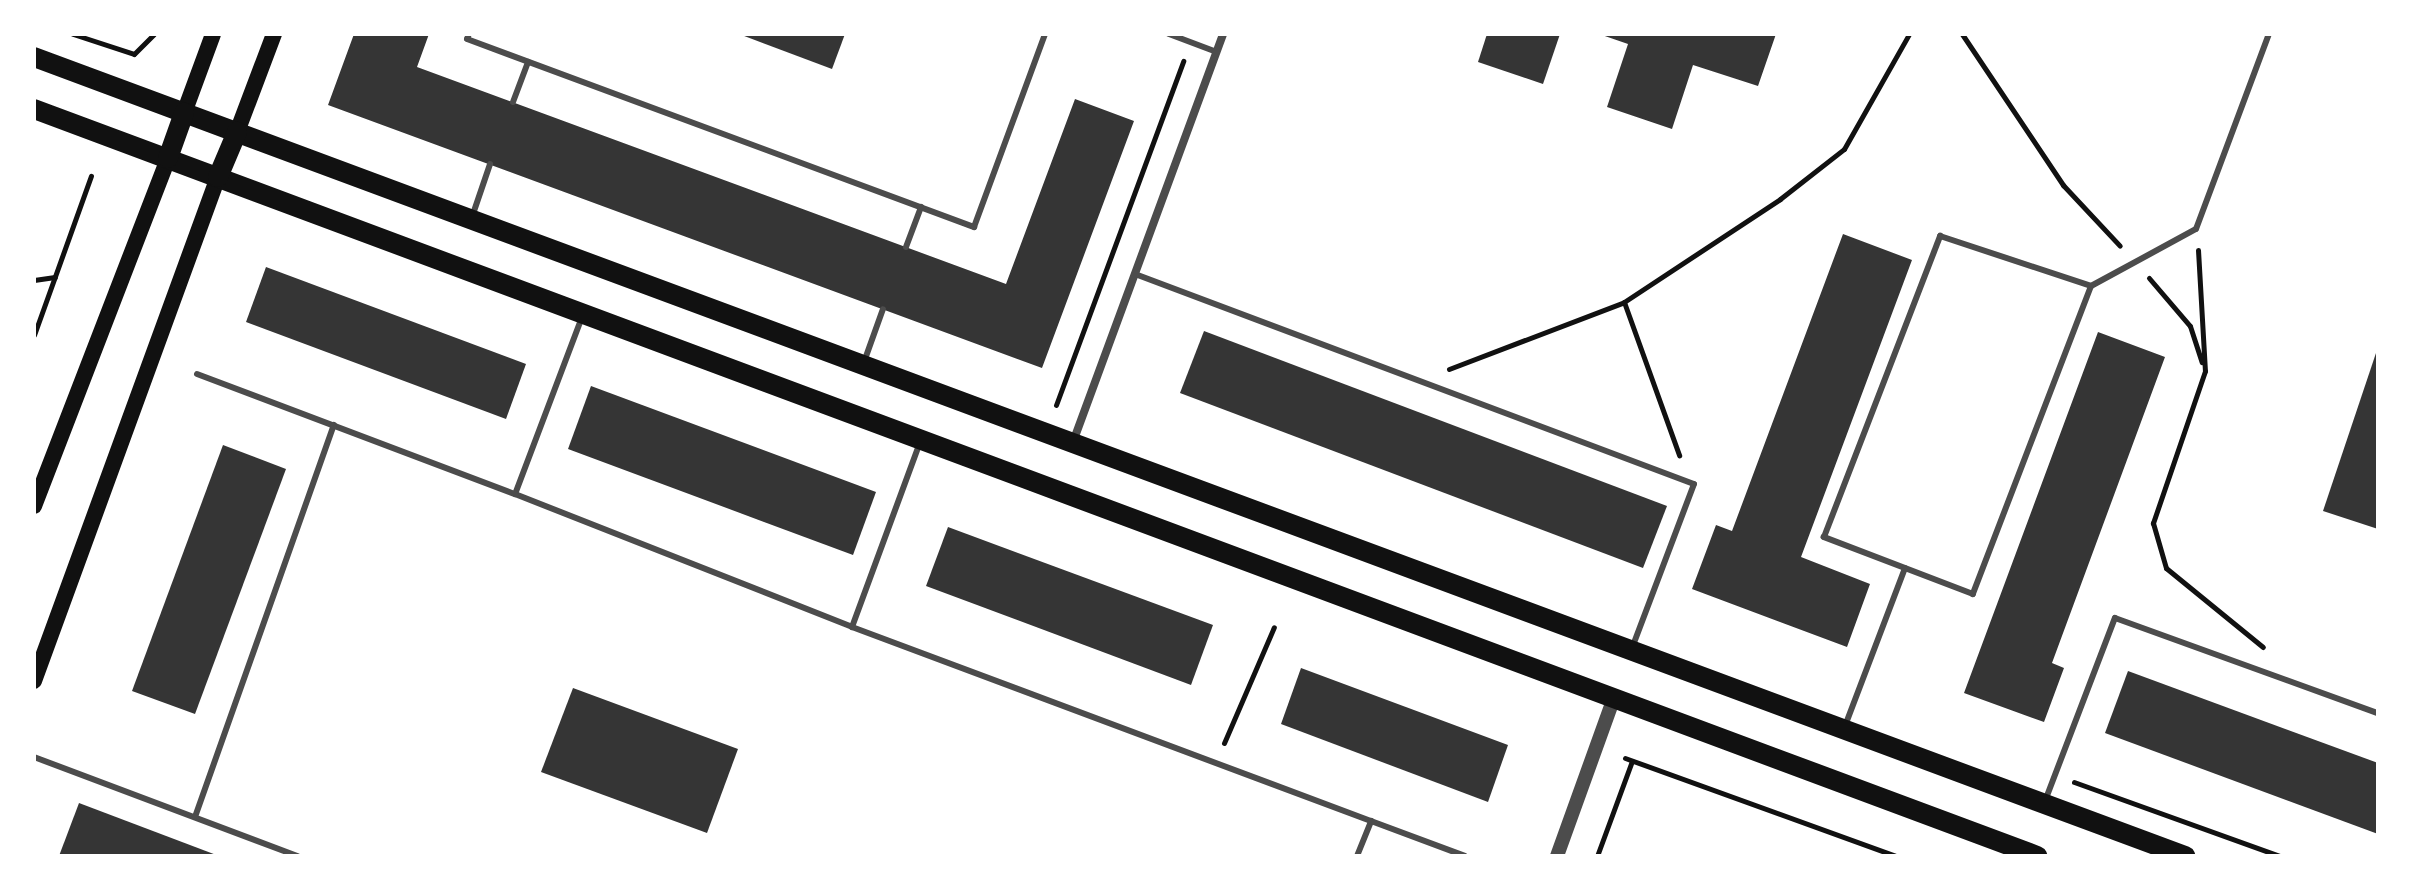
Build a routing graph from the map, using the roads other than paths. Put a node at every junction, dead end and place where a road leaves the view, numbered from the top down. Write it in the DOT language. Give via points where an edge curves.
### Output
graph roads {
  1 [pos="213,34"];
  2 [pos="274,34"];
  3 [pos="469,34"];
  4 [pos="1045,34"];
  5 [pos="1169,34"];
  6 [pos="1223,34"];
  7 [pos="2269,34"];
  8 [pos="1217,52"];
  9 [pos="34,57"];
  10 [pos="528,62"];
  11 [pos="513,102"];
  12 [pos="34,109"];
  13 [pos="184,113"];
  14 [pos="237,132"];
  15 [pos="168,158"];
  16 [pos="490,164"];
  17 [pos="218,177"];
  18 [pos="921,207"];
  19 [pos="471,219"];
  20 [pos="906,247"];
  21 [pos="1135,274"];
  22 [pos="2091,286"];
  23 [pos="883,309"];
  24 [pos="583,314"];
  25 [pos="863,365"];
  26 [pos="197,374"];
  27 [pos="334,425"];
  28 [pos="921,439"];
  29 [pos="1073,443"];
  30 [pos="515,494"];
  31 [pos="34,506"];
  32 [pos="1905,568"];
  33 [pos="852,627"];
  34 [pos="1631,650"];
  35 [pos="34,681"];
  36 [pos="1614,698"];
  37 [pos="2378,713"];
  38 [pos="1843,729"];
  39 [pos="34,757"];
  40 [pos="2044,804"];
  41 [pos="195,817"];
  42 [pos="1371,821"];
  43 [pos="298,856"];
  44 [pos="1357,856"];
  45 [pos="1465,856"];
  46 [pos="1557,856"];
  47 [pos="2037,856"];
  48 [pos="2185,856"];
  1 -- 13 [label="main road"];
  2 -- 14 [label="main road"];
  3 -- 10 [label="lane" via="467,39"];
  4 -- 18 [label="lane" via="974,227"];
  5 -- 8 [label="lane"];
  6 -- 8 [label="street"];
  7 -- 22 [label="lane" via="2196,229"];
  8 -- 21 [label="street"];
  9 -- 13 [label="main road"];
  10 -- 11 [label="lane"];
  10 -- 18 [label="lane"];
  12 -- 15 [label="main road"];
  13 -- 14 [label="main road"];
  13 -- 15 [label="main road"];
  14 -- 17 [label="main road"];
  14 -- 19 [label="main road"];
  15 -- 17 [label="main road"];
  15 -- 31 [label="main road"];
  16 -- 19 [label="lane"];
  17 -- 24 [label="main road"];
  17 -- 35 [label="main road"];
  18 -- 20 [label="lane"];
  19 -- 25 [label="main road"];
  21 -- 29 [label="street"];
  21 -- 34 [label="lane" via="1694,484"];
  22 -- 32 [label="lane" via="1973,594"];
  22 -- 32 [label="lane" via="1940,236 1824,537"];
  23 -- 25 [label="lane"];
  24 -- 28 [label="main road"];
  24 -- 30 [label="lane"];
  25 -- 29 [label="main road"];
  26 -- 27 [label="lane"];
  27 -- 30 [label="lane"];
  27 -- 41 [label="lane"];
  28 -- 33 [label="lane"];
  28 -- 36 [label="main road"];
  29 -- 34 [label="main road"];
  30 -- 33 [label="lane"];
  32 -- 38 [label="lane"];
  33 -- 42 [label="lane"];
  34 -- 38 [label="main road"];
  36 -- 46 [label="street"];
  36 -- 47 [label="main road"];
  37 -- 40 [label="lane" via="2115,618"];
  38 -- 40 [label="main road"];
  39 -- 41 [label="lane"];
  40 -- 48 [label="main road"];
  41 -- 43 [label="lane"];
  42 -- 44 [label="lane"];
  42 -- 45 [label="lane"];
}
